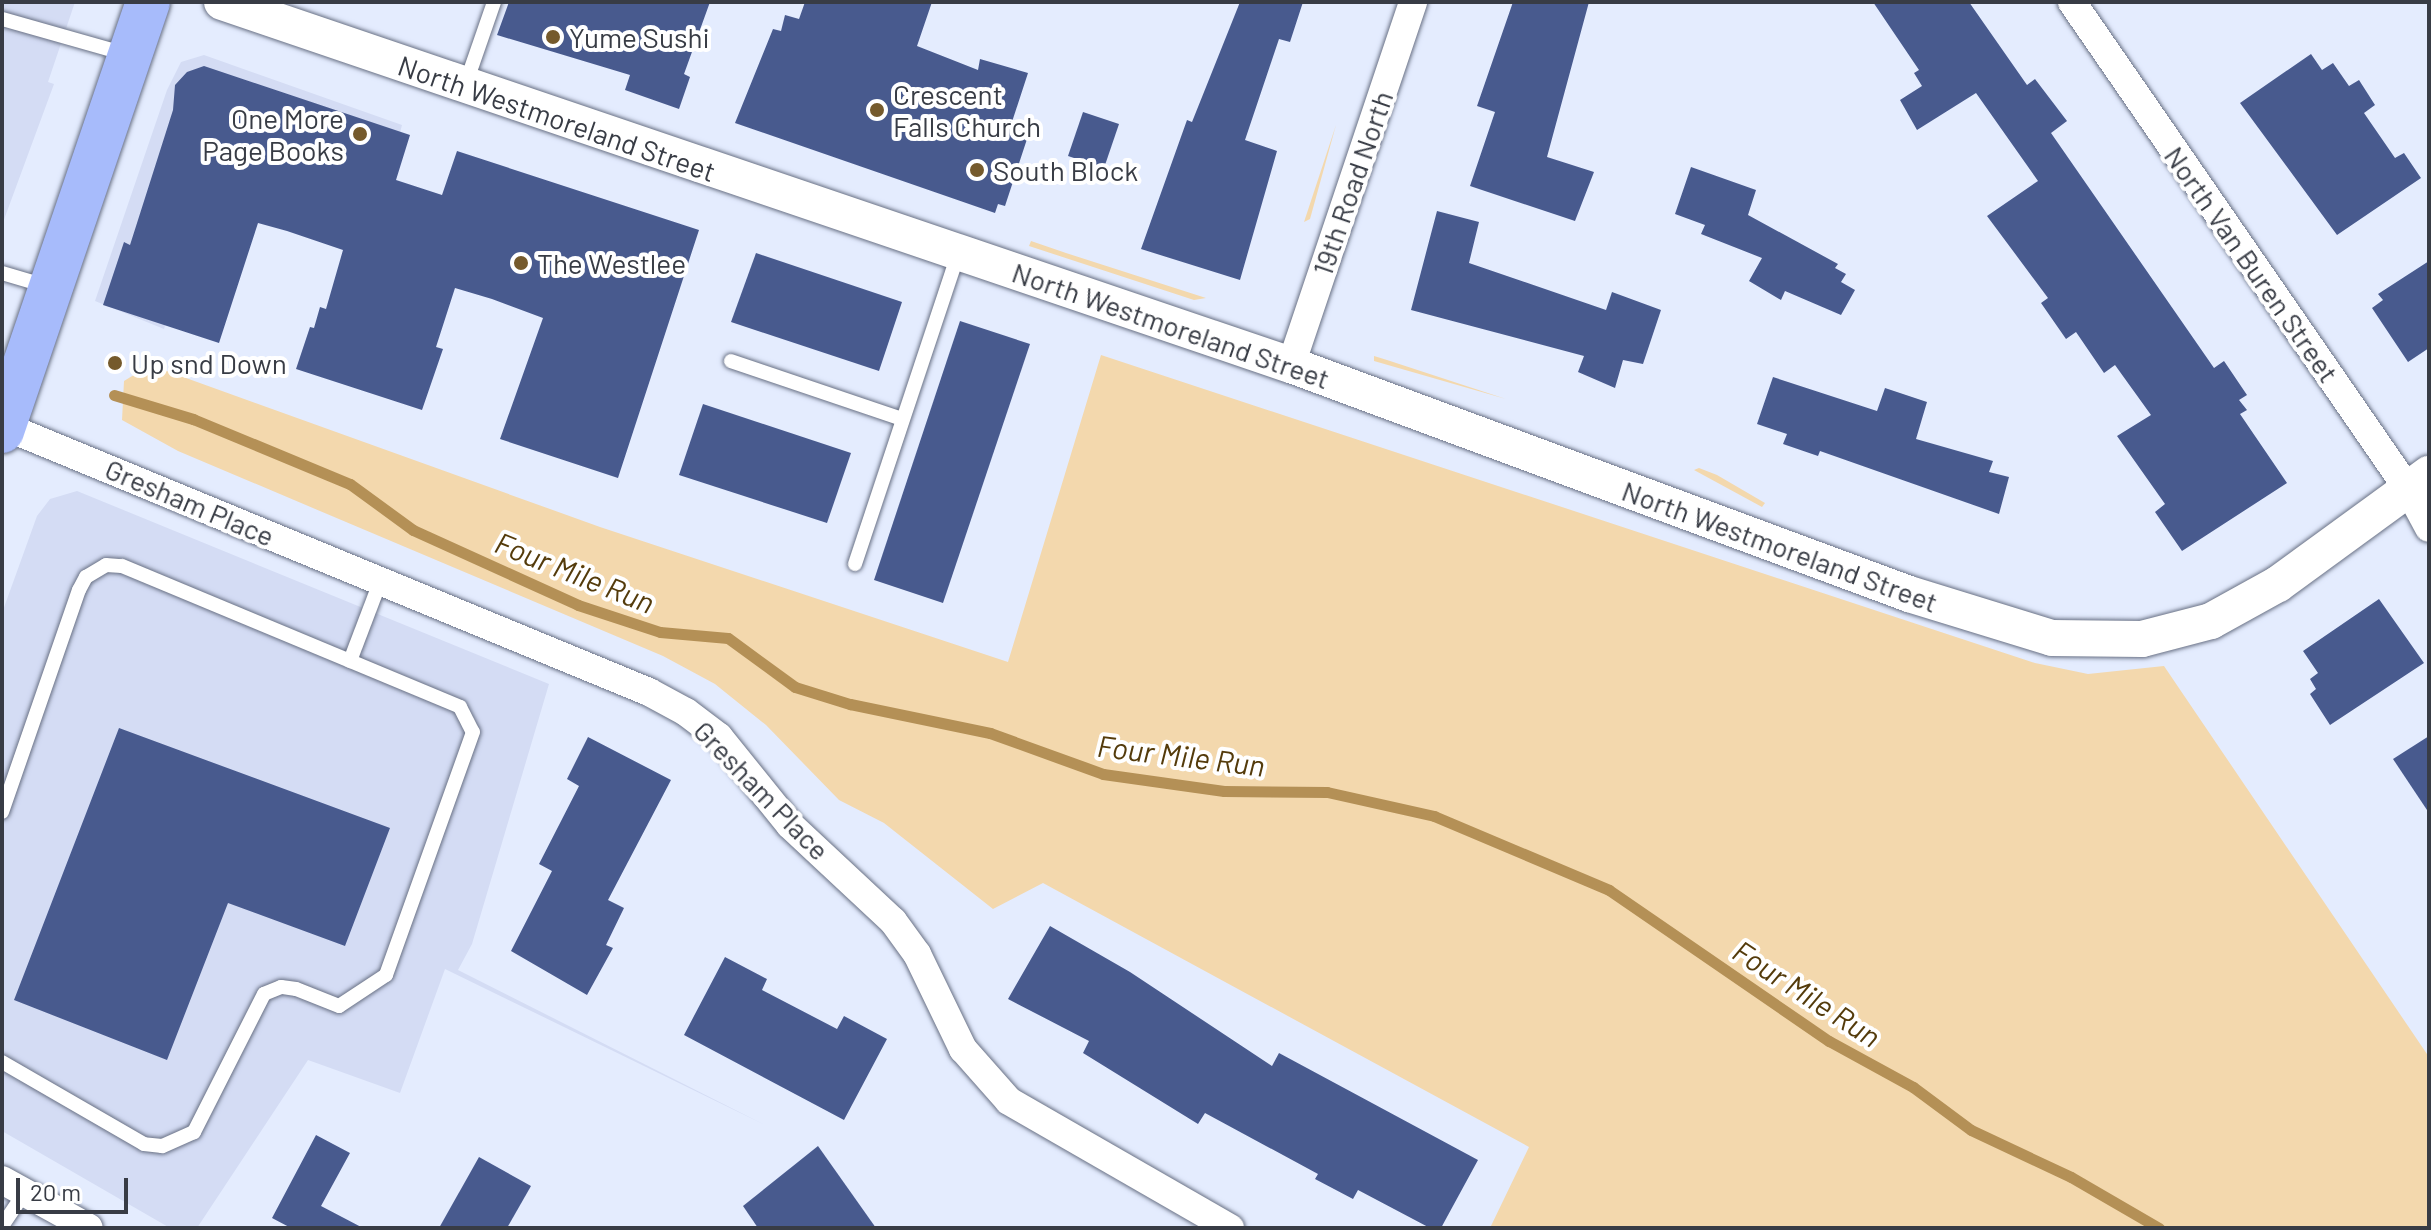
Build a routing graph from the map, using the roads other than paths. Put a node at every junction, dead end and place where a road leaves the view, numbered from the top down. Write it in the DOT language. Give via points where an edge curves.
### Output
graph roads {
  1 [pos="148,2"];
  2 [pos="222,2"];
  3 [pos="494,2"];
  4 [pos="1413,2"];
  5 [pos="2072,2"];
  6 [pos="2,19"];
  7 [pos="126,54"];
  8 [pos="465,87"];
  9 [pos="958,254"];
  10 [pos="2,273"];
  11 [pos="54,278"];
  12 [pos="731,361"];
  13 [pos="1291,365"];
  14 [pos="902,419"];
  15 [pos="3,428"];
  16 [pos="2418,481"];
  17 [pos="2429,528"];
  18 [pos="855,564"];
  19 [pos="380,582"];
  20 [pos="350,661"];
  21 [pos="2,812"];
  22 [pos="2,1062"];
  23 [pos="14,1186"];
  24 [pos="2,1226"];
  25 [pos="89,1228"];
  26 [pos="1230,1228"];
  1 -- 7 [label="main road"];
  2 -- 8 [label="street, North Westmoreland Street"];
  3 -- 8 [label="lane"];
  4 -- 13 [label="street, 19th Road North"];
  5 -- 16 [label="street, North Van Buren Street"];
  6 -- 7 [label="lane"];
  7 -- 11 [label="main road"];
  8 -- 9 [label="street, North Westmoreland Street"];
  9 -- 13 [label="street, North Westmoreland Street"];
  9 -- 14 [label="lane"];
  10 -- 11 [label="lane"];
  11 -- 15 [label="main road"];
  12 -- 14 [label="lane"];
  13 -- 16 [label="street, North Westmoreland Street" via="1958,611 2052,638 2119,641 2165,635 2225,614 2278,584"];
  14 -- 18 [label="lane"];
  15 -- 19 [label="street, Gresham Place"];
  16 -- 17 [label="street, North Van Buren Street"];
  19 -- 20 [label="lane"];
  19 -- 26 [label="street, Gresham Place" via="649,692 703,725 738,758 790,825 893,921 917,954 963,1049 990,1083 1033,1117"];
  20 -- 21 [label="lane" via="122,566 106,565 86,577 79,590"];
  20 -- 22 [label="lane" via="460,707 473,732 386,975 339,1006 296,989 281,987 264,994 194,1132 162,1146 144,1144"];
  23 -- 24 [label="lane"];
  23 -- 25 [label="street"];
}
